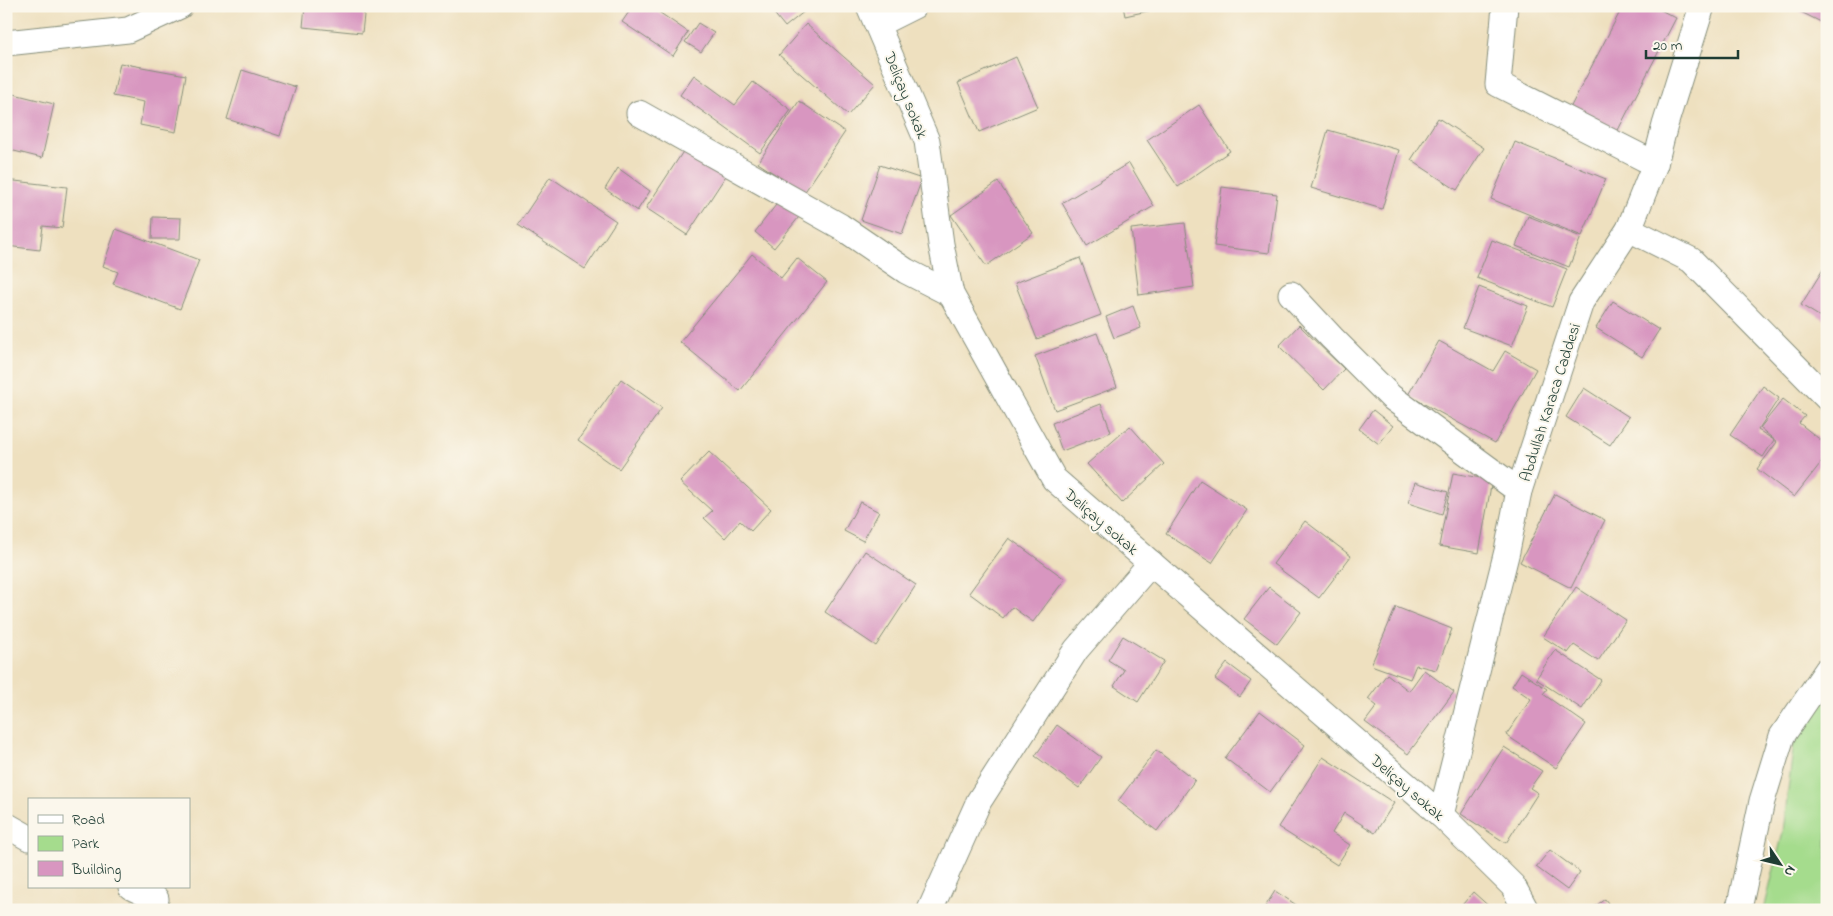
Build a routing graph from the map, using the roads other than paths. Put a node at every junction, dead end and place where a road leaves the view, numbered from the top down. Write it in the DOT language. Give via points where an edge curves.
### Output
graph roads {
  1 [pos="180,6"];
  2 [pos="914,6"];
  3 [pos="1506,6"];
  4 [pos="1702,6"];
  5 [pos="873,15"];
  6 [pos="6,43"];
  7 [pos="639,113"];
  8 [pos="1655,164"];
  9 [pos="1629,228"];
  10 [pos="951,294"];
  11 [pos="1291,294"];
  12 [pos="1827,398"];
  13 [pos="1520,491"];
  14 [pos="1151,563"];
  15 [pos="1827,670"];
  16 [pos="1441,816"];
  17 [pos="6,825"];
  18 [pos="28,837"];
  19 [pos="133,888"];
  20 [pos="156,899"];
  21 [pos="930,910"];
  22 [pos="1526,910"];
  23 [pos="1737,910"];
  1 -- 6 [label="street" via="128,30"];
  2 -- 5 [label="street"];
  3 -- 8 [label="street" via="1498,84"];
  4 -- 8 [label="street, Abdullah Karaca Caddesi"];
  5 -- 10 [label="street, Deliçay sokak" via="928,141"];
  7 -- 10 [label="street" via="840,226 906,270"];
  8 -- 9 [label="street, Abdullah Karaca Caddesi"];
  9 -- 12 [label="street" via="1691,260"];
  9 -- 13 [label="street, Abdullah Karaca Caddesi" via="1581,302"];
  10 -- 14 [label="street, Deliçay sokak" via="1054,479"];
  11 -- 13 [label="street" via="1390,397"];
  13 -- 16 [label="street, Abdullah Karaca Caddesi"];
  14 -- 16 [label="street, Deliçay sokak"];
  14 -- 21 [label="street" via="1076,650 979,801"];
  15 -- 23 [label="street" via="1782,736 1762,801"];
  16 -- 22 [label="street, Deliçay sokak" via="1513,886"];
  17 -- 18 [label="street"];
  19 -- 20 [label="street"];
}
